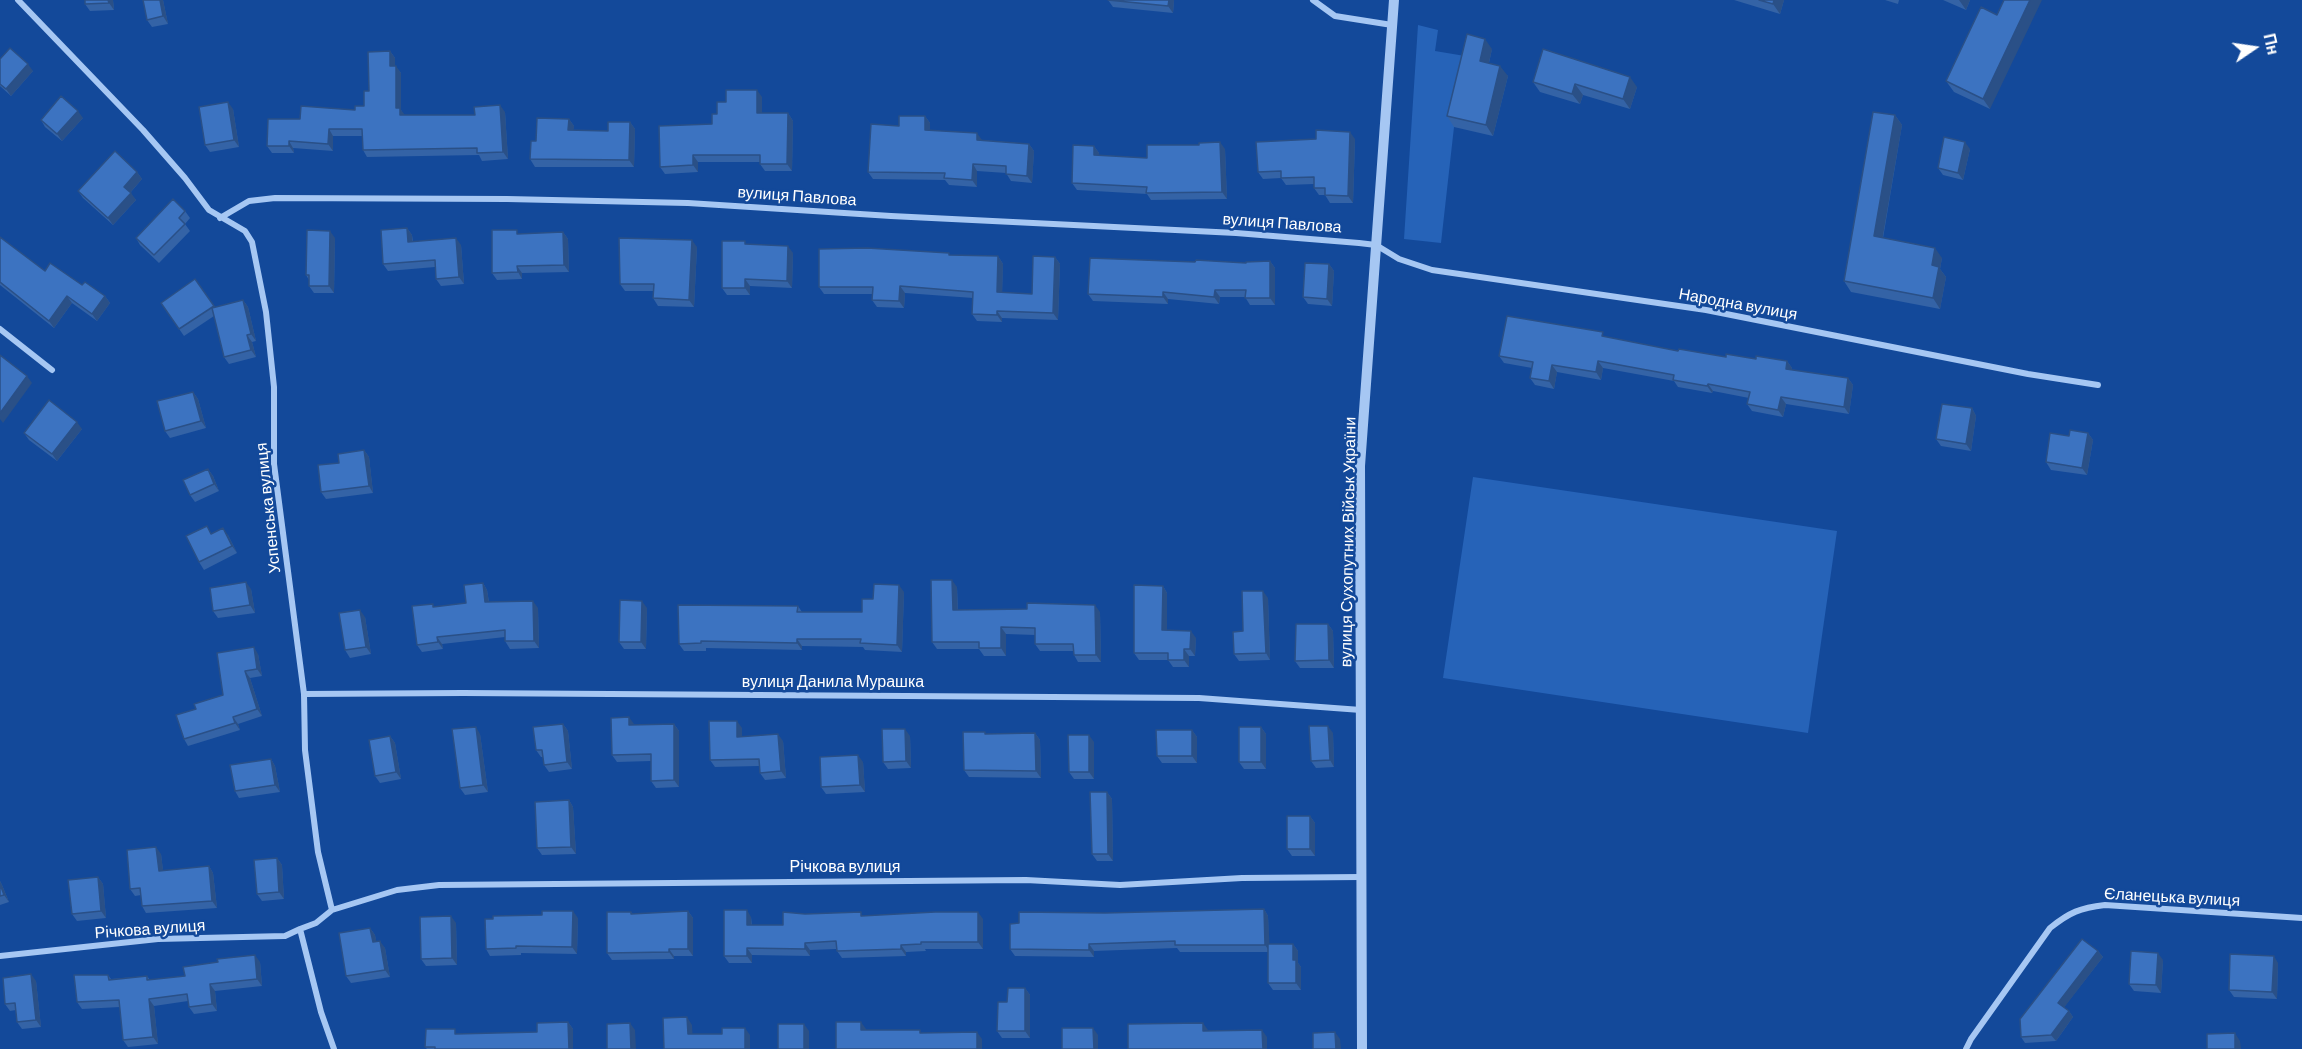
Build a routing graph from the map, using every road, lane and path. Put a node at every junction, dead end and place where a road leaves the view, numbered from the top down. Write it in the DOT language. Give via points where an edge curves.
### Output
graph roads {
  1 [pos="18,0"];
  2 [pos="1313,0"];
  3 [pos="1394,0"];
  4 [pos="1392,25"];
  5 [pos="220,218"];
  6 [pos="1376,245"];
  7 [pos="0,329"];
  8 [pos="52,370"];
  9 [pos="2098,385"];
  10 [pos="304,694"];
  11 [pos="1362,710"];
  12 [pos="1360,877"];
  13 [pos="332,910"];
  14 [pos="2302,918"];
  15 [pos="300,929"];
  16 [pos="0,956"];
  17 [pos="333,1049"];
  18 [pos="1362,1049"];
  19 [pos="1966,1049"];
  1 -- 5 [label="street, Успенська вулиця" via="143,130 209,210"];
  2 -- 4 [label="street" via="1335,16"];
  3 -- 4 [label="street, вулиця Сухопутних Військ України"];
  4 -- 6 [label="street, вулиця Сухопутних Військ України"];
  5 -- 6 [label="street, вулиця Павлова" via="249,201 275,198 688,203 1236,233"];
  5 -- 10 [label="street, Успенська вулиця" via="245,231 252,242 260,277 274,387 274,465"];
  6 -- 9 [label="street, Народна вулиця" via="1399,259 1432,270 1706,310"];
  6 -- 11 [label="street, вулиця Сухопутних Військ України" via="1360,466"];
  7 -- 8 [label="street"];
  10 -- 11 [label="street, вулиця Данила Мурашка" via="1199,698"];
  10 -- 13 [label="street, Успенська вулиця" via="305,750 318,852"];
  11 -- 12 [label="street, вулиця Сухопутних Військ України"];
  12 -- 13 [label="street, Річкова вулиця" via="1120,885 1026,880 439,885 397,890"];
  12 -- 18 [label="street, вулиця Сухопутних Військ України"];
  13 -- 15 [label="street" via="316,923"];
  14 -- 19 [label="street, Єланецька вулиця" via="2105,906 2075,911 2050,928"];
  15 -- 16 [label="street, Річкова вулиця" via="285,936 158,939"];
  15 -- 17 [label="street"];
}
